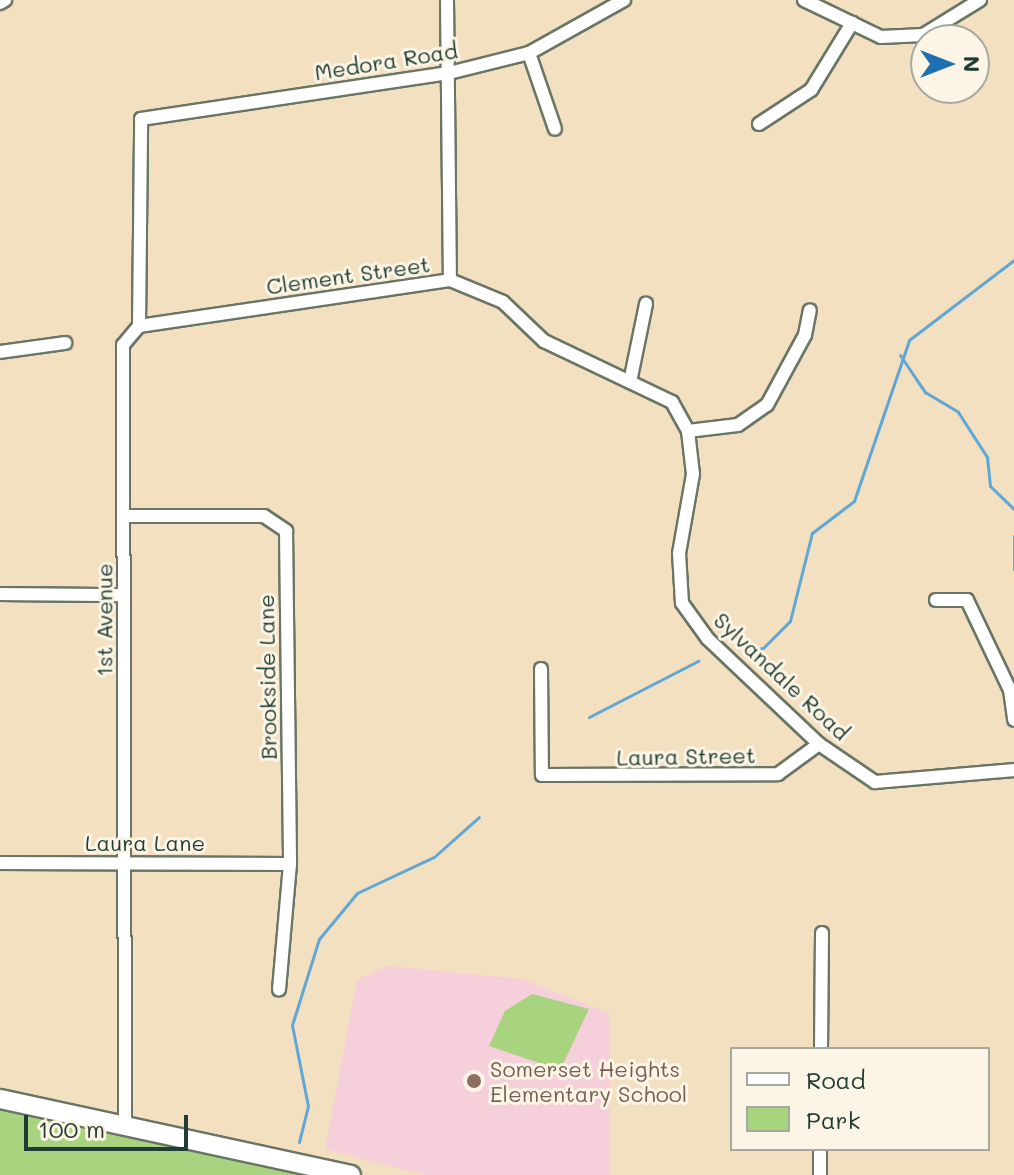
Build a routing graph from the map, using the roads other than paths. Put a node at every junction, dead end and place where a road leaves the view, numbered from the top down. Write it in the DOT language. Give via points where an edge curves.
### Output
graph roads {
  1 [pos="447,0"];
  2 [pos="624,0"];
  3 [pos="804,0"];
  4 [pos="980,0"];
  5 [pos="852,23"];
  6 [pos="529,53"];
  7 [pos="449,73"];
  8 [pos="141,119"];
  9 [pos="759,124"];
  10 [pos="555,129"];
  11 [pos="450,280"];
  12 [pos="646,304"];
  13 [pos="810,310"];
  14 [pos="139,326"];
  15 [pos="65,343"];
  16 [pos="0,352"];
  17 [pos="630,382"];
  18 [pos="688,431"];
  19 [pos="124,516"];
  20 [pos="0,594"];
  21 [pos="124,595"];
  22 [pos="936,600"];
  23 [pos="541,669"];
  24 [pos="1014,720"];
  25 [pos="819,744"];
  26 [pos="1014,770"];
  27 [pos="0,863"];
  28 [pos="126,863"];
  29 [pos="290,864"];
  30 [pos="822,933"];
  31 [pos="279,990"];
  32 [pos="821,1047"];
  33 [pos="0,1099"];
  34 [pos="125,1126"];
  35 [pos="820,1151"];
  36 [pos="351,1175"];
  37 [pos="820,1175"];
  1 -- 7 [label="street"];
  2 -- 6 [label="street, Medora Road"];
  3 -- 5 [label="street"];
  4 -- 5 [label="street" via="923,35 881,37"];
  5 -- 9 [label="street" via="805,97"];
  6 -- 7 [label="street, Medora Road"];
  6 -- 10 [label="street"];
  7 -- 8 [label="street, Medora Road"];
  7 -- 11 [label="street"];
  8 -- 14 [label="street, 1st Avenue"];
  11 -- 14 [label="street, Clement Street"];
  11 -- 17 [label="street, Clement Street" via="503,302 544,341"];
  12 -- 17 [label="street"];
  13 -- 18 [label="street" via="805,335 767,405 738,425"];
  14 -- 19 [label="street, 1st Avenue" via="123,345"];
  15 -- 16 [label="street"];
  17 -- 18 [label="street, Sylvandale Road" via="672,402"];
  18 -- 25 [label="street, Sylvandale Road" via="693,474 679,553 682,603 708,639"];
  19 -- 21 [label="street, 1st Avenue"];
  19 -- 29 [label="street, Brookside Lane" via="264,516 286,531"];
  20 -- 21 [label="street"];
  21 -- 28 [label="street, 1st Avenue"];
  22 -- 24 [label="street" via="967,600 1010,690"];
  23 -- 25 [label="street, Laura Street" via="542,775 778,774"];
  25 -- 26 [label="street, Sylvandale Road" via="875,782"];
  27 -- 28 [label="street, Laura Lane"];
  28 -- 29 [label="street, Laura Lane"];
  28 -- 34 [label="street, 1st Avenue"];
  29 -- 31 [label="street, Brookside Lane"];
  30 -- 32 [label="street"];
  33 -- 34 [label="main road"];
  34 -- 36 [label="main road"];
  35 -- 37 [label="street"];
}
